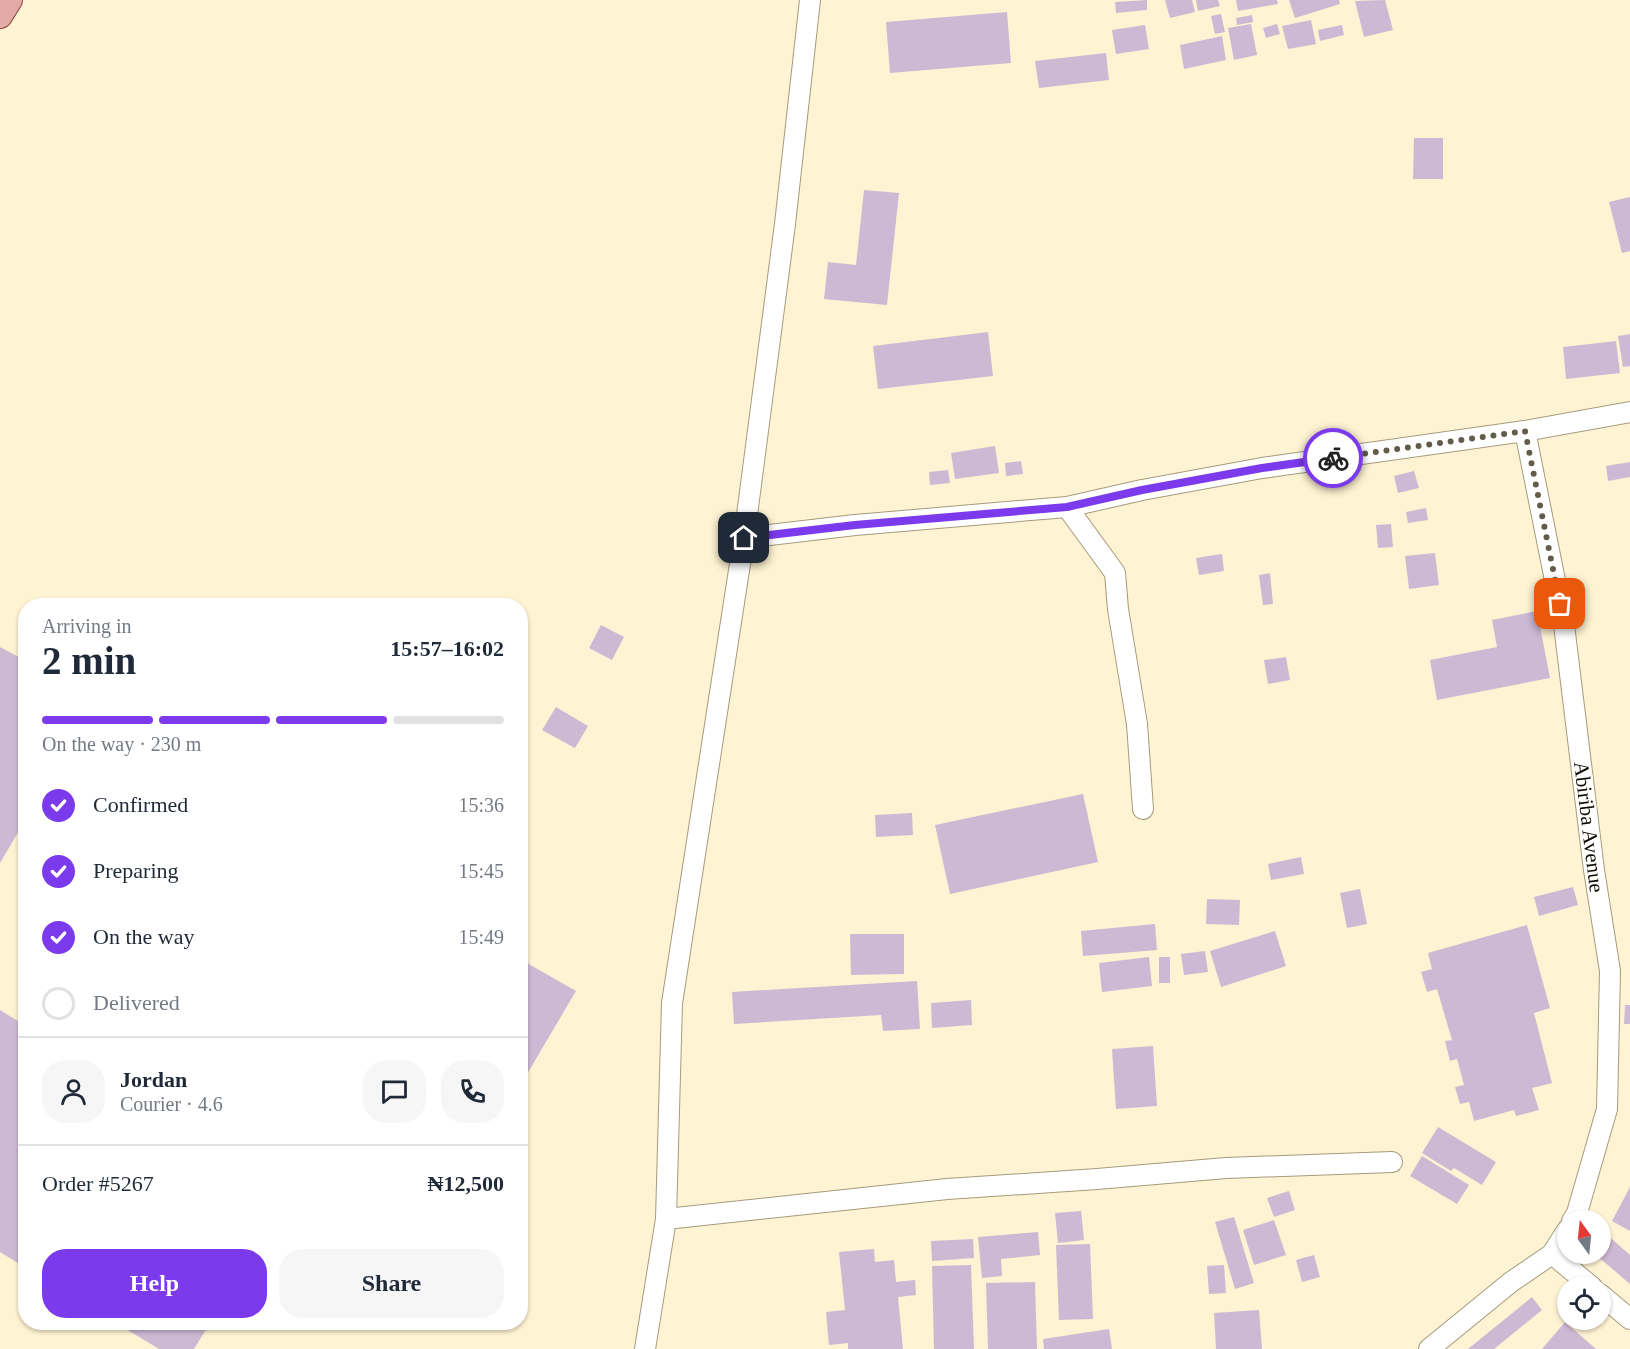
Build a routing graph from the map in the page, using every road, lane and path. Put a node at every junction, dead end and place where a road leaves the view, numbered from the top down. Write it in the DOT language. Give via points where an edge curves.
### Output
graph roads {
  1 [pos="10,0"];
  2 [pos="810,0"];
  3 [pos="0,16"];
  4 [pos="1630,412"];
  5 [pos="1525,431"];
  6 [pos="1067,507"];
  7 [pos="744,538"];
  8 [pos="1143,809"];
  9 [pos="1392,1162"];
  10 [pos="1578,1210"];
  11 [pos="666,1219"];
  12 [pos="1557,1246"];
  13 [pos="1552,1254"];
  14 [pos="1579,1276"];
  15 [pos="1611,1303"];
  16 [pos="1630,1318"];
  17 [pos="645,1349"];
  18 [pos="1429,1349"];
  1 -- 3 [label="main road"];
  2 -- 7 [label="street"];
  4 -- 5 [label="street"];
  5 -- 6 [label="street" via="1262,468"];
  5 -- 10 [label="street, Abiriba Avenue" via="1564,625 1610,970 1607,1109"];
  6 -- 7 [label="street"];
  6 -- 8 [label="street" via="1115,573 1137,724"];
  7 -- 11 [label="street" via="672,1002"];
  9 -- 11 [label="street" via="1226,1168 947,1189"];
  11 -- 17 [label="street"];
  12 -- 13 [label="street"];
  13 -- 14 [label="street"];
  13 -- 18 [label="street"];
  15 -- 16 [label="street"];
}
